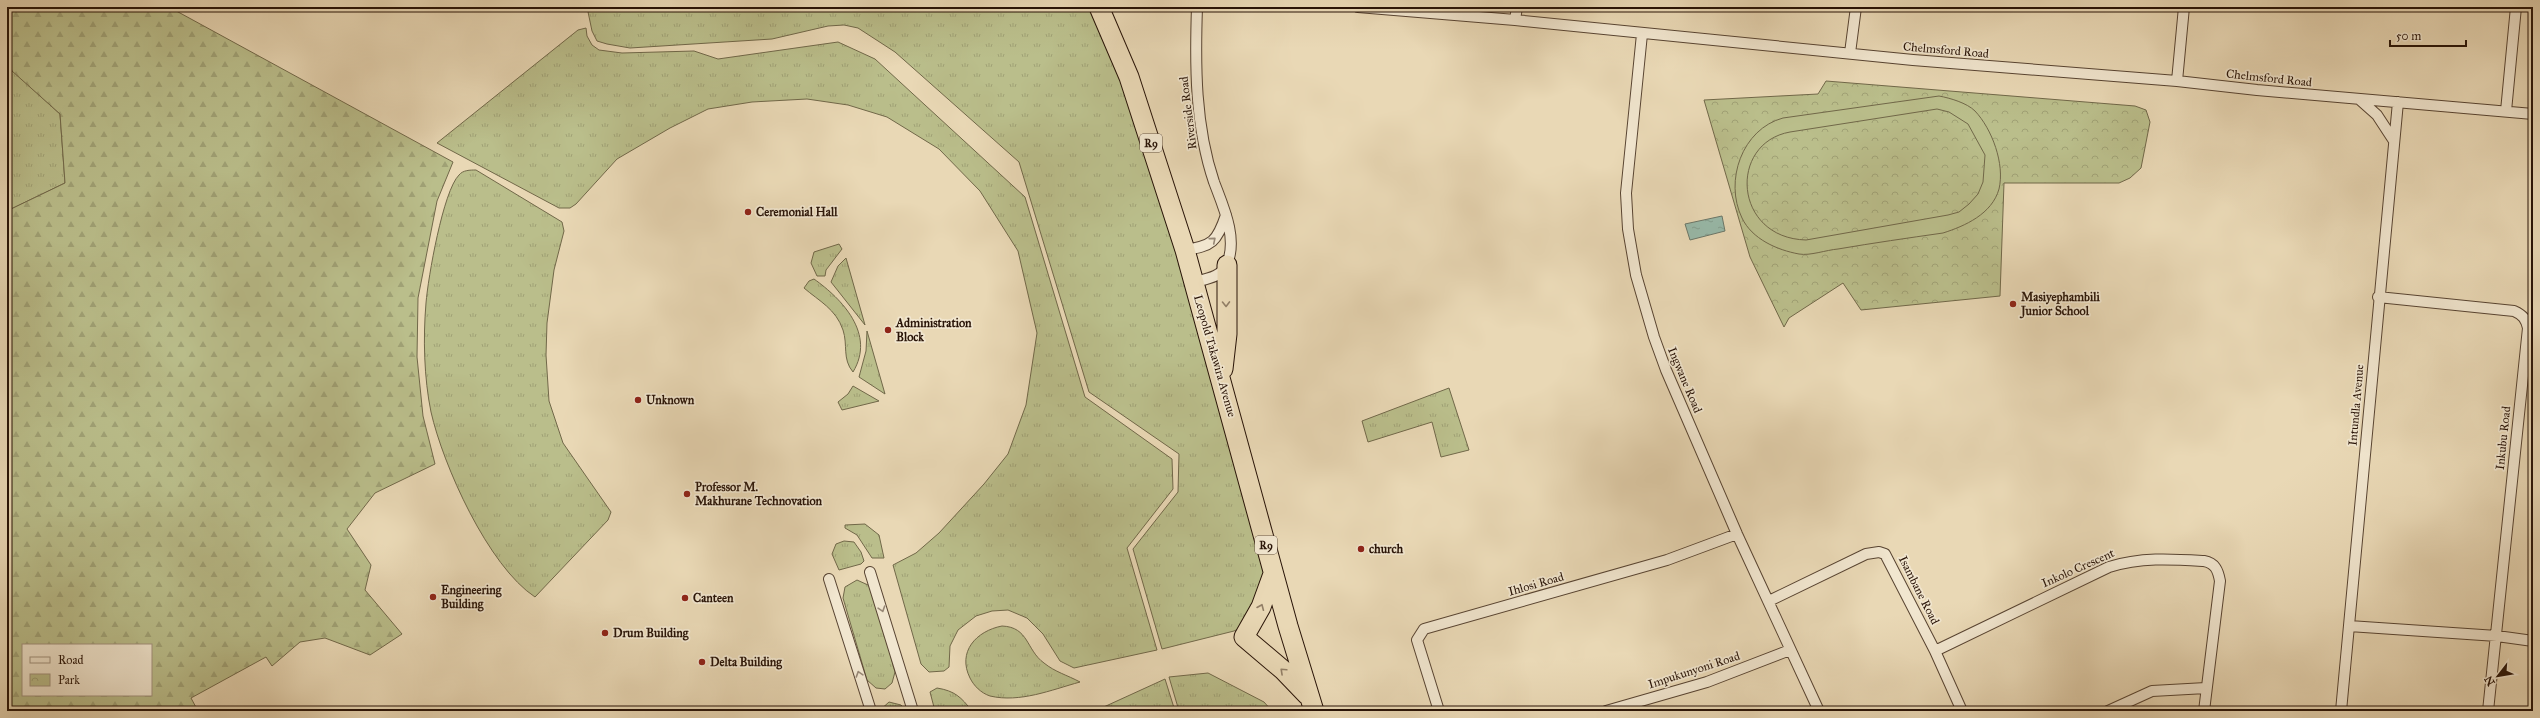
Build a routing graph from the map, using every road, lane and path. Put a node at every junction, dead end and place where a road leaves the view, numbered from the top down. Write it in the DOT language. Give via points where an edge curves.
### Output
graph roads {
  1 [pos="1099,7"];
  2 [pos="1197,7"];
  3 [pos="1358,7"];
  4 [pos="1517,7"];
  5 [pos="1856,7"];
  6 [pos="2184,7"];
  7 [pos="2516,7"];
  8 [pos="1515,20"];
  9 [pos="1642,34"];
  10 [pos="1850,53"];
  11 [pos="2176,81"];
  12 [pos="2359,100"];
  13 [pos="2398,102"];
  14 [pos="2506,111"];
  15 [pos="2533,114"];
  16 [pos="2394,140"];
  17 [pos="1226,214"];
  18 [pos="1185,250"];
  19 [pos="1227,265"];
  20 [pos="1194,282"];
  21 [pos="2378,298"];
  22 [pos="1222,379"];
  23 [pos="1737,534"];
  24 [pos="870,572"];
  25 [pos="1274,574"];
  26 [pos="829,579"];
  27 [pos="1768,601"];
  28 [pos="2349,626"];
  29 [pos="2497,636"];
  30 [pos="2533,641"];
  31 [pos="1790,650"];
  32 [pos="1935,652"];
  33 [pos="2206,688"];
  34 [pos="1312,705"];
  35 [pos="871,711"];
  36 [pos="913,711"];
  37 [pos="1439,711"];
  38 [pos="1606,711"];
  39 [pos="1819,711"];
  40 [pos="1962,711"];
  41 [pos="2108,711"];
  42 [pos="2204,711"];
  43 [pos="2341,711"];
  44 [pos="2488,711"];
  1 -- 18 [label="highway, Leopold Takawira Avenue / R9" via="1129,77"];
  2 -- 17 [label="street, Riverside Road" via="1196,73 1200,123 1214,180"];
  3 -- 8 [label="street, Chelmsford Road"];
  4 -- 8 [label="street"];
  5 -- 10 [label="street"];
  6 -- 11 [label="street"];
  7 -- 14 [label="street"];
  8 -- 9 [label="street, Chelmsford Road"];
  9 -- 10 [label="street, Chelmsford Road"];
  9 -- 23 [label="street, Ingwane Road" via="1635,82 1626,209 1636,275 1666,370"];
  10 -- 11 [label="street, Chelmsford Road"];
  11 -- 12 [label="street, Chelmsford Road"];
  12 -- 13 [label="street, Chelmsford Road"];
  12 -- 16 [label="street" via="2377,115"];
  13 -- 14 [label="street, Chelmsford Road"];
  13 -- 16 [label="street, Intundla Avenue"];
  14 -- 15 [label="street, Chelmsford Road"];
  16 -- 21 [label="street, Intundla Avenue"];
  18 -- 17 [label="street, one-way" via="1213,242 1220,235"];
  17 -- 19 [label="street, Riverside Road" via="1230,240"];
  18 -- 20 [label="highway, Leopold Takawira Avenue / R9"];
  19 -- 20 [label="street" via="1222,272 1213,277"];
  19 -- 22 [label="highway, one-way" via="1227,334"];
  20 -- 22 [label="highway, Leopold Takawira Avenue / R9"];
  21 -- 28 [label="street, Intundla Avenue"];
  21 -- 29 [label="street, Inkubu Road" via="2514,311 2521,314 2526,321 2528,328"];
  22 -- 25 [label="highway, Leopold Takawira Avenue / R9"];
  23 -- 27 [label="street, Ingwane Road"];
  23 -- 37 [label="street, Ihlosi Road" via="1667,560 1424,629 1417,640"];
  24 -- 36 [label="street, one-way"];
  25 -- 34 [label="highway, Leopold Takawira Avenue / R9"];
  34 -- 25 [label="highway, one-way" via="1283,670 1244,637 1254,621"];
  35 -- 26 [label="street, one-way"];
  27 -- 31 [label="street, Ingwane Road"];
  27 -- 32 [label="street, Isambane Road" via="1866,554 1879,552 1889,560"];
  28 -- 29 [label="street"];
  28 -- 43 [label="street, Intundla Avenue"];
  29 -- 30 [label="street"];
  29 -- 44 [label="street, Inkubu Road"];
  31 -- 38 [label="street, Impukunyoni Road" via="1707,682"];
  31 -- 39 [label="street, Ingwane Road"];
  32 -- 33 [label="street, Inkolo Crescent" via="2109,567 2128,561 2156,558 2212,562 2220,581"];
  32 -- 40 [label="street, Isambane Road"];
  33 -- 41 [label="street" via="2152,691"];
  33 -- 42 [label="street, Inkolo Crescent"];
}
